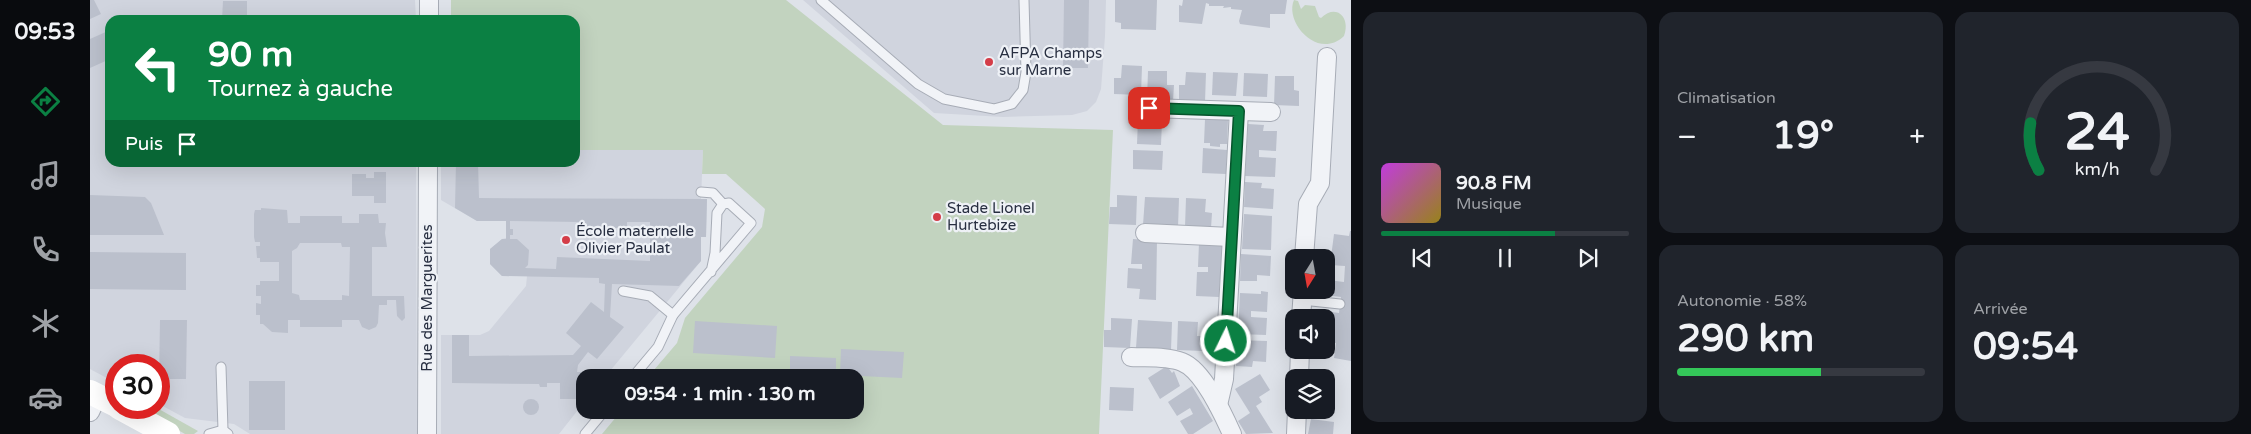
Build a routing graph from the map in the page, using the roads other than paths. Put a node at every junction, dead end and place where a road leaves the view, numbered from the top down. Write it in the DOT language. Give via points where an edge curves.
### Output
graph roads {
  1 [pos="429,0"];
  2 [pos="821,0"];
  3 [pos="1024,0"];
  4 [pos="428,15"];
  5 [pos="1327,57"];
  6 [pos="1149,108"];
  7 [pos="1239,111"];
  8 [pos="1271,112"];
  9 [pos="428,167"];
  10 [pos="701,192"];
  11 [pos="723,204"];
  12 [pos="1145,234"];
  13 [pos="1231,238"];
  14 [pos="1305,249"];
  15 [pos="711,272"];
  16 [pos="623,291"];
  17 [pos="1319,299"];
  18 [pos="1340,304"];
  19 [pos="673,315"];
  20 [pos="1131,357"];
  21 [pos="221,367"];
  22 [pos="640,369"];
  23 [pos="1218,404"];
  24 [pos="140,419"];
  25 [pos="598,419"];
  26 [pos="1297,419"];
  27 [pos="225,432"];
  28 [pos="168,434"];
  29 [pos="209,434"];
  30 [pos="427,434"];
  31 [pos="585,434"];
  32 [pos="1232,434"];
  33 [pos="1296,434"];
  1 -- 4 [label="street"];
  2 -- 3 [label="lane" via="918,84 944,99 994,109 1012,104 1023,90 1026,72"];
  5 -- 14 [label="street" via="1320,183 1308,204"];
  6 -- 7 [label="street"];
  7 -- 8 [label="street"];
  7 -- 13 [label="street"];
  9 -- 30 [label="street, Rue des Marguerites"];
  10 -- 11 [label="lane" via="713,193"];
  11 -- 15 [label="lane" via="717,213"];
  11 -- 15 [label="lane" via="729,203 751,223"];
  12 -- 13 [label="street" via="1172,243"];
  13 -- 23 [label="street" via="1224,379"];
  15 -- 19 [label="lane"];
  16 -- 19 [label="lane" via="650,296"];
  17 -- 18 [label="lane"];
  19 -- 22 [label="lane" via="658,347"];
  20 -- 23 [label="street" via="1182,362 1197,374"];
  21 -- 27 [label="lane"];
  23 -- 32 [label="street"];
  24 -- 28 [label="main road"];
  25 -- 31 [label="lane"];
  26 -- 33 [label="street"];
  27 -- 29 [label="lane"];
}
